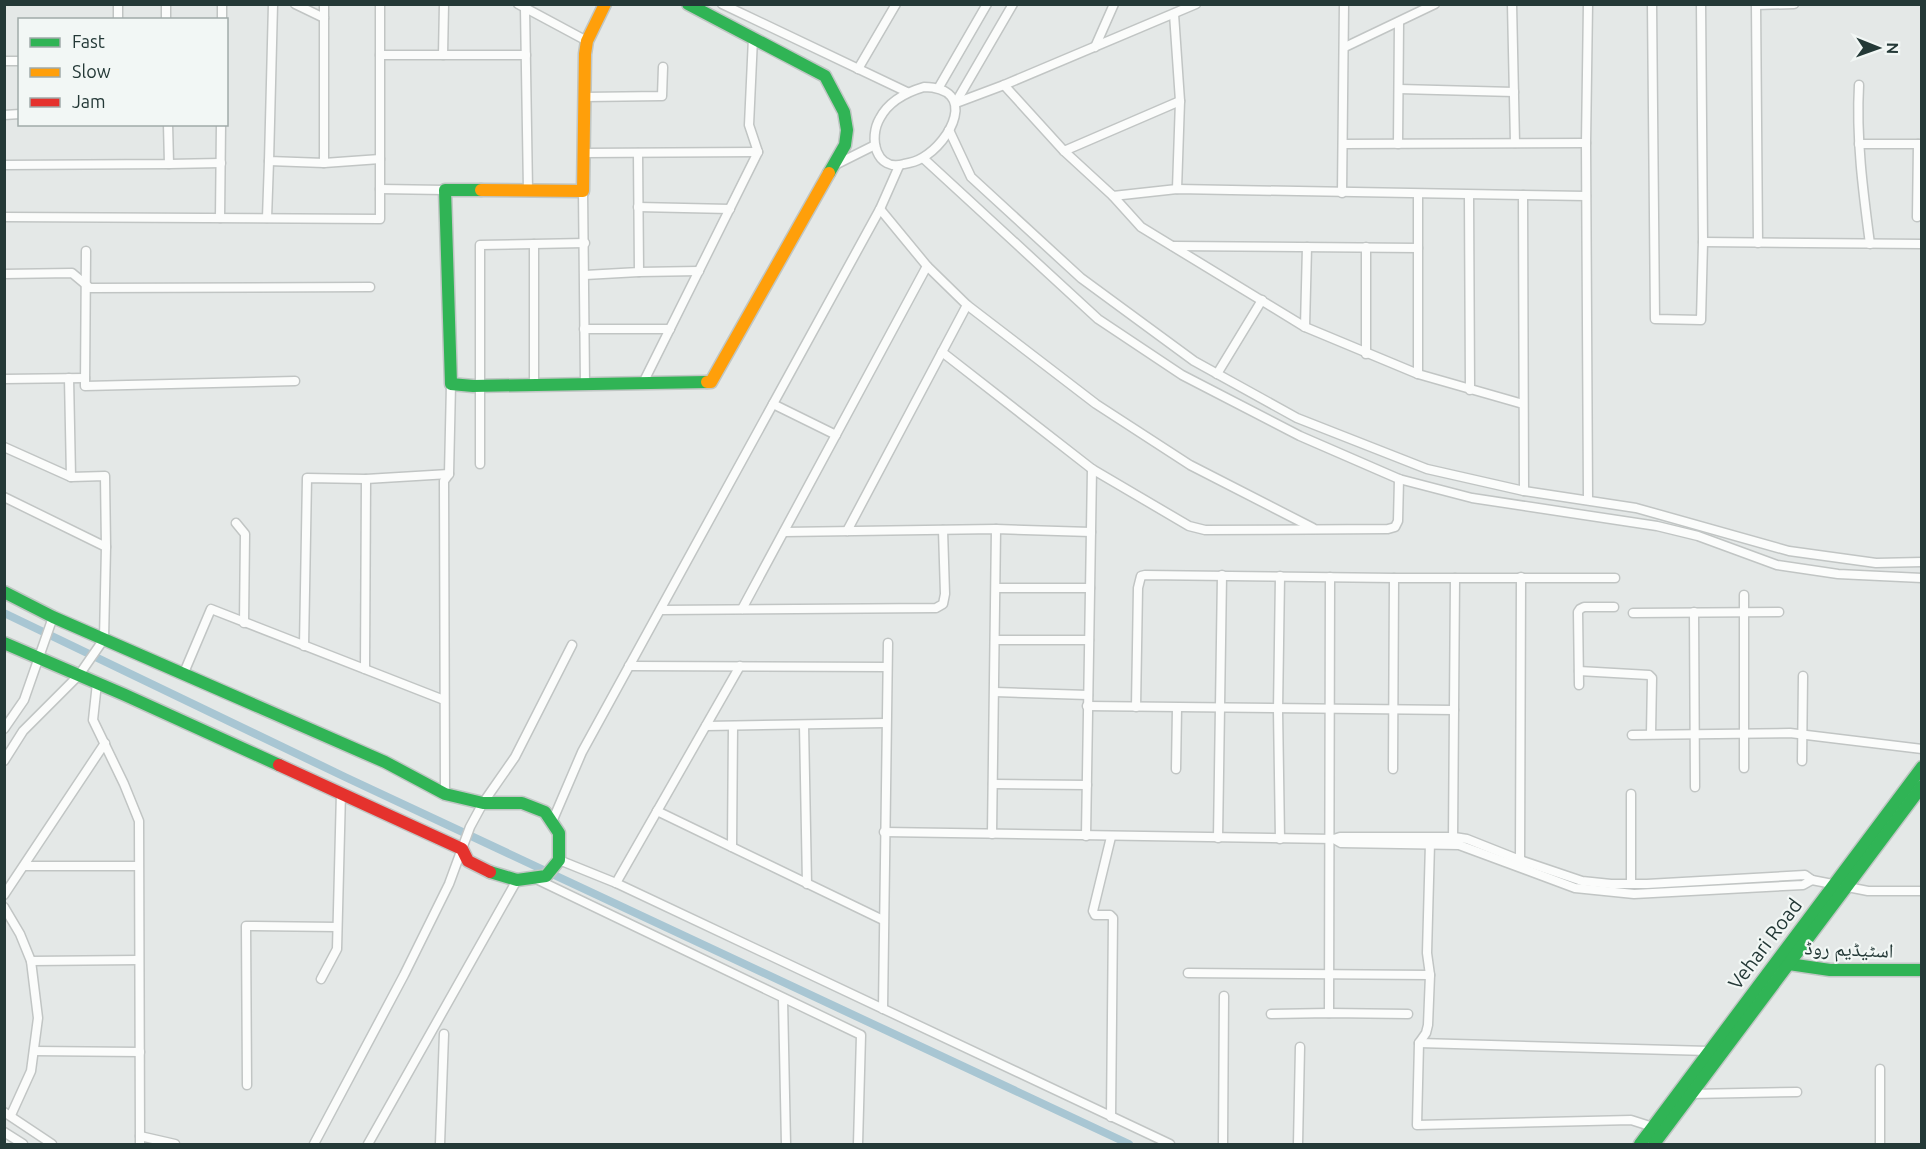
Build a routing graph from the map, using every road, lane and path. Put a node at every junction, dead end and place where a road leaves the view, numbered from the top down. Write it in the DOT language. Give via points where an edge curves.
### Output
graph roads {
  1 [pos="273,4"];
  2 [pos="295,4"];
  3 [pos="324,4"];
  4 [pos="380,4"];
  5 [pos="444,4"];
  6 [pos="605,4"];
  7 [pos="688,4"];
  8 [pos="722,4"];
  9 [pos="987,4"];
  10 [pos="1013,4"];
  11 [pos="1114,4"];
  12 [pos="1196,4"];
  13 [pos="1344,4"];
  14 [pos="1435,4"];
  15 [pos="1512,4"];
  16 [pos="1588,4"];
  17 [pos="1652,4"];
  18 [pos="1701,4"];
  19 [pos="1794,4"];
  20 [pos="895,5"];
  21 [pos="1756,5"];
  22 [pos="522,6"];
  23 [pos="1174,14"];
  24 [pos="324,18"];
  25 [pos="1399,22"];
  26 [pos="753,38"];
  27 [pos="587,41"];
  28 [pos="1095,47"];
  29 [pos="1345,47"];
  30 [pos="380,55"];
  31 [pos="443,55"];
  32 [pos="526,55"];
  33 [pos="663,67"];
  34 [pos="858,69"];
  35 [pos="1859,84"];
  36 [pos="1004,85"];
  37 [pos="939,87"];
  38 [pos="1399,89"];
  39 [pos="907,92"];
  40 [pos="1514,92"];
  41 [pos="585,97"];
  42 [pos="1180,101"];
  43 [pos="956,103"];
  44 [pos="168,126"];
  45 [pos="221,126"];
  46 [pos="949,130"];
  47 [pos="1515,143"];
  48 [pos="1586,143"];
  49 [pos="1343,144"];
  50 [pos="1398,144"];
  51 [pos="1859,144"];
  52 [pos="1920,144"];
  53 [pos="874,145"];
  54 [pos="1064,151"];
  55 [pos="758,152"];
  56 [pos="584,153"];
  57 [pos="638,153"];
  58 [pos="923,158"];
  59 [pos="380,159"];
  60 [pos="269,161"];
  61 [pos="221,163"];
  62 [pos="324,163"];
  63 [pos="169,164"];
  64 [pos="4,165"];
  65 [pos="832,166"];
  66 [pos="899,166"];
  67 [pos="1919,182"];
  68 [pos="380,189"];
  69 [pos="1177,189"];
  70 [pos="445,190"];
  71 [pos="528,191"];
  72 [pos="583,191"];
  73 [pos="1342,193"];
  74 [pos="1418,194"];
  75 [pos="1523,195"];
  76 [pos="1113,196"];
  77 [pos="1469,196"];
  78 [pos="1586,196"];
  79 [pos="638,207"];
  80 [pos="730,209"];
  81 [pos="880,209"];
  82 [pos="4,217"];
  83 [pos="1917,217"];
  84 [pos="220,218"];
  85 [pos="267,218"];
  86 [pos="1702,242"];
  87 [pos="585,243"];
  88 [pos="1758,243"];
  89 [pos="534,244"];
  90 [pos="1870,244"];
  91 [pos="1922,244"];
  92 [pos="1172,246"];
  93 [pos="1307,247"];
  94 [pos="1366,247"];
  95 [pos="1418,248"];
  96 [pos="86,251"];
  97 [pos="927,266"];
  98 [pos="699,271"];
  99 [pos="639,272"];
  100 [pos="4,274"];
  101 [pos="585,275"];
  102 [pos="86,284"];
  103 [pos="370,287"];
  104 [pos="1262,300"];
  105 [pos="967,305"];
  106 [pos="1305,327"];
  107 [pos="584,329"];
  108 [pos="670,329"];
  109 [pos="942,352"];
  110 [pos="1366,354"];
  111 [pos="1217,374"];
  112 [pos="1418,374"];
  113 [pos="69,378"];
  114 [pos="85,378"];
  115 [pos="4,379"];
  116 [pos="295,381"];
  117 [pos="643,383"];
  118 [pos="451,384"];
  119 [pos="534,384"];
  120 [pos="585,384"];
  121 [pos="480,386"];
  122 [pos="1470,390"];
  123 [pos="773,404"];
  124 [pos="1523,404"];
  125 [pos="836,435"];
  126 [pos="4,447"];
  127 [pos="480,464"];
  128 [pos="1092,469"];
  129 [pos="449,474"];
  130 [pos="70,477"];
  131 [pos="366,479"];
  132 [pos="1399,479"];
  133 [pos="1524,491"];
  134 [pos="4,496"];
  135 [pos="1588,500"];
  136 [pos="236,523"];
  137 [pos="943,530"];
  138 [pos="996,530"];
  139 [pos="1315,530"];
  140 [pos="847,531"];
  141 [pos="784,532"];
  142 [pos="1091,532"];
  143 [pos="106,547"];
  144 [pos="1922,562"];
  145 [pos="1222,575"];
  146 [pos="1280,576"];
  147 [pos="1330,577"];
  148 [pos="1521,577"];
  149 [pos="1394,578"];
  150 [pos="1455,578"];
  151 [pos="1615,578"];
  152 [pos="1922,578"];
  153 [pos="996,588"];
  154 [pos="1090,588"];
  155 [pos="4,592"];
  156 [pos="1744,595"];
  157 [pos="1614,607"];
  158 [pos="742,609"];
  159 [pos="662,610"];
  160 [pos="1744,611"];
  161 [pos="1694,612"];
  162 [pos="1779,612"];
  163 [pos="1633,613"];
  164 [pos="53,617"];
  165 [pos="244,622"];
  166 [pos="104,639"];
  167 [pos="995,640"];
  168 [pos="1089,640"];
  169 [pos="4,643"];
  170 [pos="888,644"];
  171 [pos="572,645"];
  172 [pos="304,646"];
  173 [pos="40,658"];
  174 [pos="629,666"];
  175 [pos="740,666"];
  176 [pos="887,667"];
  177 [pos="365,669"];
  178 [pos="1579,671"];
  179 [pos="80,675"];
  180 [pos="183,675"];
  181 [pos="1803,676"];
  182 [pos="97,683"];
  183 [pos="1579,685"];
  184 [pos="995,692"];
  185 [pos="1088,695"];
  186 [pos="444,700"];
  187 [pos="1087,706"];
  188 [pos="1137,707"];
  189 [pos="1177,708"];
  190 [pos="1220,709"];
  191 [pos="1278,710"];
  192 [pos="1329,710"];
  193 [pos="1394,710"];
  194 [pos="1454,710"];
  195 [pos="886,723"];
  196 [pos="804,725"];
  197 [pos="706,726"];
  198 [pos="733,726"];
  199 [pos="4,729"];
  200 [pos="1744,733"];
  201 [pos="1652,734"];
  202 [pos="1695,734"];
  203 [pos="1803,734"];
  204 [pos="1632,735"];
  205 [pos="105,743"];
  206 [pos="1922,749"];
  207 [pos="1802,761"];
  208 [pos="4,762"];
  209 [pos="1922,767"];
  210 [pos="1744,768"];
  211 [pos="1176,769"];
  212 [pos="1393,769"];
  213 [pos="993,784"];
  214 [pos="1087,785"];
  215 [pos="1922,786"];
  216 [pos="1695,787"];
  217 [pos="341,792"];
  218 [pos="1631,794"];
  219 [pos="445,795"];
  220 [pos="483,803"];
  221 [pos="657,811"];
  222 [pos="552,822"];
  223 [pos="884,832"];
  224 [pos="992,834"];
  225 [pos="1086,836"];
  226 [pos="1111,837"];
  227 [pos="1218,838"];
  228 [pos="1280,839"];
  229 [pos="1331,839"];
  230 [pos="1453,840"];
  231 [pos="1430,843"];
  232 [pos="732,847"];
  233 [pos="462,849"];
  234 [pos="559,860"];
  235 [pos="1520,860"];
  236 [pos="25,866"];
  237 [pos="138,866"];
  238 [pos="533,878"];
  239 [pos="517,880"];
  240 [pos="1812,880"];
  241 [pos="616,883"];
  242 [pos="807,884"];
  243 [pos="1631,884"];
  244 [pos="1840,885"];
  245 [pos="1922,891"];
  246 [pos="4,895"];
  247 [pos="4,907"];
  248 [pos="883,920"];
  249 [pos="337,927"];
  250 [pos="138,960"];
  251 [pos="31,961"];
  252 [pos="1782,963"];
  253 [pos="1922,970"];
  254 [pos="1188,974"];
  255 [pos="1329,974"];
  256 [pos="1430,975"];
  257 [pos="321,979"];
  258 [pos="1224,996"];
  259 [pos="783,999"];
  260 [pos="883,1009"];
  261 [pos="1329,1012"];
  262 [pos="1271,1014"];
  263 [pos="1408,1014"];
  264 [pos="444,1034"];
  265 [pos="1419,1043"];
  266 [pos="1300,1047"];
  267 [pos="34,1051"];
  268 [pos="1709,1051"];
  269 [pos="140,1052"];
  270 [pos="1880,1069"];
  271 [pos="247,1085"];
  272 [pos="1797,1092"];
  273 [pos="1691,1094"];
  274 [pos="8,1113"];
  275 [pos="1111,1117"];
  276 [pos="1653,1127"];
  277 [pos="4,1132"];
  278 [pos="140,1140"];
  279 [pos="23,1144"];
  280 [pos="52,1144"];
  281 [pos="175,1144"];
  282 [pos="314,1144"];
  283 [pos="368,1144"];
  284 [pos="440,1144"];
  285 [pos="786,1144"];
  286 [pos="858,1144"];
  287 [pos="1170,1144"];
  288 [pos="1223,1144"];
  289 [pos="1298,1144"];
  290 [pos="1640,1144"];
  291 [pos="1654,1144"];
  292 [pos="1880,1144"];
  1 -- 60 [label="street"];
  2 -- 24 [label="street"];
  3 -- 24 [label="street"];
  4 -- 30 [label="street"];
  5 -- 31 [label="street"];
  6 -- 27 [label="street"];
  7 -- 26 [label="street"];
  8 -- 34 [label="street"];
  9 -- 37 [label="street"];
  10 -- 43 [label="street"];
  11 -- 28 [label="street"];
  12 -- 23 [label="street"];
  13 -- 29 [label="street"];
  14 -- 25 [label="street"];
  15 -- 40 [label="street"];
  16 -- 48 [label="street"];
  17 -- 86 [label="street" via="1655,319 1701,320"];
  18 -- 86 [label="street"];
  19 -- 21 [label="street"];
  20 -- 34 [label="street"];
  21 -- 88 [label="street"];
  22 -- 27 [label="street"];
  22 -- 32 [label="street"];
  23 -- 28 [label="street"];
  23 -- 42 [label="street"];
  24 -- 62 [label="street"];
  25 -- 29 [label="street"];
  25 -- 38 [label="street"];
  26 -- 55 [label="street" via="749,125"];
  26 -- 65 [label="street" via="825,76 844,112 847,130 845,145"];
  27 -- 41 [label="street"];
  28 -- 36 [label="street"];
  29 -- 49 [label="street"];
  30 -- 31 [label="street"];
  30 -- 59 [label="street"];
  31 -- 32 [label="street"];
  32 -- 71 [label="street"];
  33 -- 41 [label="street" via="662,96"];
  34 -- 39 [label="street"];
  35 -- 51 [label="street"];
  36 -- 43 [label="street"];
  36 -- 54 [label="street"];
  37 -- 39 [label="street"];
  37 -- 43 [label="street" via="950,93"];
  38 -- 40 [label="street"];
  38 -- 50 [label="street"];
  39 -- 53 [label="street" via="880,117"];
  40 -- 47 [label="street"];
  41 -- 56 [label="street"];
  42 -- 54 [label="street"];
  42 -- 69 [label="street"];
  43 -- 46 [label="street"];
  44 -- 63 [label="street"];
  45 -- 61 [label="street"];
  46 -- 58 [label="street"];
  46 -- 111 [label="street" via="971,177 1081,278"];
  47 -- 48 [label="street"];
  47 -- 50 [label="street"];
  48 -- 78 [label="street"];
  49 -- 50 [label="street"];
  49 -- 73 [label="street"];
  51 -- 52 [label="street"];
  51 -- 90 [label="street"];
  52 -- 67 [label="street"];
  53 -- 65 [label="street"];
  53 -- 66 [label="street" via="884,162"];
  54 -- 76 [label="street"];
  55 -- 57 [label="street"];
  55 -- 80 [label="street"];
  56 -- 57 [label="street"];
  56 -- 72 [label="street"];
  57 -- 79 [label="street"];
  58 -- 66 [label="street"];
  58 -- 132 [label="street" via="1098,319 1182,375 1300,436"];
  59 -- 62 [label="street"];
  59 -- 68 [label="street"];
  60 -- 62 [label="street"];
  60 -- 85 [label="street"];
  61 -- 63 [label="street"];
  61 -- 84 [label="street"];
  63 -- 64 [label="street"];
  65 -- 117 [label="street" via="711,382"];
  66 -- 81 [label="street"];
  67 -- 83 [label="street"];
  68 -- 70 [label="street"];
  68 -- 85 [label="street" via="380,219"];
  69 -- 73 [label="street"];
  69 -- 76 [label="street"];
  70 -- 71 [label="street"];
  70 -- 118 [label="street"];
  71 -- 72 [label="street"];
  72 -- 87 [label="street"];
  73 -- 74 [label="street"];
  74 -- 77 [label="street"];
  74 -- 95 [label="street"];
  75 -- 77 [label="street"];
  75 -- 78 [label="street"];
  75 -- 124 [label="street"];
  76 -- 92 [label="street" via="1141,227"];
  77 -- 122 [label="street"];
  78 -- 135 [label="street"];
  79 -- 80 [label="street"];
  79 -- 99 [label="street"];
  80 -- 98 [label="street"];
  81 -- 97 [label="street"];
  81 -- 123 [label="street"];
  82 -- 84 [label="street"];
  84 -- 85 [label="street"];
  86 -- 88 [label="street"];
  87 -- 89 [label="street"];
  87 -- 101 [label="street"];
  88 -- 90 [label="street"];
  89 -- 119 [label="street"];
  89 -- 121 [label="street" via="480,245"];
  90 -- 91 [label="street"];
  92 -- 93 [label="street"];
  92 -- 104 [label="street"];
  93 -- 94 [label="street"];
  93 -- 106 [label="street"];
  94 -- 95 [label="street"];
  94 -- 110 [label="street"];
  95 -- 112 [label="street"];
  96 -- 102 [label="street"];
  97 -- 105 [label="street"];
  97 -- 125 [label="street"];
  98 -- 99 [label="street"];
  98 -- 108 [label="street"];
  99 -- 101 [label="street"];
  100 -- 102 [label="street" via="72,273"];
  101 -- 107 [label="street"];
  102 -- 103 [label="street" via="90,288"];
  102 -- 114 [label="street"];
  104 -- 106 [label="street"];
  104 -- 111 [label="street"];
  105 -- 109 [label="street"];
  105 -- 139 [label="street" via="1134,429 1190,465"];
  106 -- 110 [label="street"];
  107 -- 108 [label="street"];
  107 -- 120 [label="street"];
  108 -- 117 [label="street"];
  109 -- 128 [label="street"];
  109 -- 140 [label="street"];
  110 -- 112 [label="street"];
  111 -- 133 [label="street" via="1297,418 1427,469"];
  112 -- 122 [label="street"];
  113 -- 114 [label="street"];
  113 -- 115 [label="street"];
  113 -- 130 [label="street"];
  114 -- 116 [label="street" via="85,386"];
  117 -- 120 [label="street"];
  118 -- 121 [label="street"];
  118 -- 129 [label="street"];
  119 -- 120 [label="street"];
  119 -- 121 [label="street"];
  121 -- 127 [label="street"];
  122 -- 124 [label="street"];
  123 -- 125 [label="street"];
  123 -- 159 [label="street"];
  124 -- 133 [label="street"];
  125 -- 141 [label="street"];
  126 -- 130 [label="street"];
  128 -- 139 [label="street" via="1189,526 1205,530"];
  128 -- 142 [label="street"];
  129 -- 131 [label="street"];
  129 -- 186 [label="street" via="444,481"];
  130 -- 143 [label="street" via="105,476"];
  131 -- 172 [label="street" via="307,478"];
  131 -- 177 [label="street"];
  132 -- 139 [label="street" via="1395,527"];
  132 -- 152 [label="street" via="1472,498 1698,536 1777,565 1838,574"];
  133 -- 135 [label="street"];
  134 -- 143 [label="street"];
  135 -- 144 [label="street" via="1636,508 1790,551 1876,563"];
  136 -- 165 [label="street" via="245,534"];
  137 -- 138 [label="street"];
  137 -- 140 [label="street"];
  137 -- 158 [label="street" via="945,594 943,604 936,608"];
  138 -- 142 [label="street"];
  138 -- 153 [label="street"];
  140 -- 141 [label="street"];
  141 -- 158 [label="street"];
  142 -- 154 [label="street"];
  143 -- 166 [label="street"];
  145 -- 146 [label="street"];
  145 -- 188 [label="street" via="1141,576"];
  145 -- 190 [label="street"];
  146 -- 147 [label="street"];
  146 -- 191 [label="street"];
  147 -- 149 [label="street"];
  147 -- 192 [label="street"];
  148 -- 150 [label="street"];
  148 -- 151 [label="street"];
  148 -- 235 [label="street"];
  149 -- 150 [label="street"];
  149 -- 193 [label="street"];
  150 -- 194 [label="street"];
  153 -- 154 [label="street"];
  153 -- 167 [label="street"];
  154 -- 168 [label="street"];
  155 -- 164 [label="street"];
  156 -- 160 [label="street"];
  157 -- 178 [label="street" via="1580,609"];
  158 -- 159 [label="street"];
  159 -- 174 [label="street"];
  160 -- 161 [label="street"];
  160 -- 162 [label="street"];
  160 -- 200 [label="street"];
  161 -- 163 [label="street"];
  161 -- 202 [label="street"];
  164 -- 166 [label="street"];
  164 -- 173 [label="street"];
  165 -- 172 [label="street"];
  165 -- 180 [label="street" via="210,609"];
  166 -- 179 [label="street"];
  166 -- 180 [label="street"];
  167 -- 168 [label="street"];
  167 -- 184 [label="street"];
  168 -- 185 [label="street"];
  169 -- 173 [label="street"];
  170 -- 176 [label="street"];
  171 -- 220 [label="street" via="515,757"];
  172 -- 177 [label="street"];
  173 -- 179 [label="street"];
  173 -- 199 [label="street" via="24,700"];
  174 -- 175 [label="street"];
  174 -- 222 [label="street" via="582,752"];
  175 -- 176 [label="street"];
  175 -- 197 [label="street"];
  176 -- 195 [label="street"];
  177 -- 186 [label="street"];
  178 -- 183 [label="street"];
  178 -- 201 [label="street" via="1650,675 1654,681"];
  179 -- 182 [label="street"];
  179 -- 208 [label="street" via="23,731"];
  180 -- 219 [label="street" via="385,762"];
  181 -- 203 [label="street"];
  182 -- 205 [label="street" via="93,720"];
  182 -- 217 [label="street"];
  184 -- 185 [label="street"];
  184 -- 213 [label="street"];
  185 -- 187 [label="street"];
  186 -- 219 [label="street"];
  187 -- 188 [label="street"];
  187 -- 214 [label="street"];
  188 -- 189 [label="street"];
  189 -- 190 [label="street"];
  189 -- 211 [label="street"];
  190 -- 191 [label="street"];
  190 -- 227 [label="street"];
  191 -- 192 [label="street"];
  191 -- 228 [label="street"];
  192 -- 193 [label="street"];
  192 -- 229 [label="street"];
  193 -- 194 [label="street"];
  193 -- 212 [label="street"];
  194 -- 230 [label="street"];
  195 -- 196 [label="street"];
  195 -- 223 [label="street"];
  196 -- 198 [label="street"];
  196 -- 242 [label="street"];
  197 -- 198 [label="street"];
  197 -- 221 [label="street"];
  198 -- 232 [label="street"];
  200 -- 202 [label="street"];
  200 -- 203 [label="street"];
  200 -- 210 [label="street"];
  201 -- 202 [label="street"];
  201 -- 204 [label="street"];
  202 -- 216 [label="street"];
  203 -- 206 [label="street"];
  203 -- 207 [label="street"];
  205 -- 236 [label="street"];
  205 -- 237 [label="street" via="139,821"];
  209 -- 244 [label="street, Vehari Road"];
  213 -- 214 [label="street"];
  213 -- 224 [label="street"];
  214 -- 225 [label="street"];
  215 -- 244 [label="street, Vehari Road"];
  217 -- 233 [label="street"];
  217 -- 249 [label="street"];
  218 -- 243 [label="street"];
  219 -- 220 [label="street"];
  220 -- 222 [label="street" via="522,803 545,812"];
  220 -- 233 [label="street"];
  221 -- 232 [label="street"];
  221 -- 241 [label="street"];
  222 -- 234 [label="street" via="559,833"];
  223 -- 224 [label="street"];
  223 -- 248 [label="street"];
  224 -- 225 [label="street"];
  225 -- 226 [label="street"];
  226 -- 227 [label="street"];
  226 -- 275 [label="street" via="1093,911 1095,915 1113,918"];
  227 -- 228 [label="street"];
  228 -- 229 [label="street"];
  229 -- 230 [label="street"];
  229 -- 231 [label="street" via="1341,843"];
  229 -- 255 [label="street"];
  230 -- 231 [label="street"];
  230 -- 235 [label="street" via="1481,843"];
  230 -- 240 [label="street" via="1575,888 1634,894 1803,885"];
  231 -- 256 [label="street"];
  232 -- 242 [label="street"];
  233 -- 239 [label="street" via="468,861"];
  233 -- 282 [label="street" via="404,975"];
  234 -- 238 [label="street" via="546,876"];
  234 -- 241 [label="street"];
  235 -- 243 [label="street" via="1582,881"];
  236 -- 237 [label="street"];
  236 -- 246 [label="street"];
  237 -- 250 [label="street"];
  238 -- 239 [label="street"];
  238 -- 259 [label="street"];
  239 -- 283 [label="street"];
  240 -- 243 [label="street" via="1805,875"];
  240 -- 244 [label="street"];
  241 -- 260 [label="street"];
  242 -- 248 [label="street"];
  244 -- 245 [label="street" via="1868,891"];
  244 -- 252 [label="street, Vehari Road"];
  247 -- 251 [label="street"];
  248 -- 260 [label="street"];
  249 -- 257 [label="street" via="337,949"];
  249 -- 271 [label="street" via="246,926"];
  250 -- 251 [label="street"];
  250 -- 269 [label="street"];
  251 -- 267 [label="street" via="38,1018"];
  252 -- 253 [label="street, اسٹیڈیم روڈ" via="1830,970"];
  252 -- 268 [label="street, Vehari Road"];
  252 -- 273 [label="street, Vehari Road"];
  254 -- 255 [label="street"];
  255 -- 256 [label="street"];
  255 -- 261 [label="street"];
  256 -- 265 [label="street" via="1428,1025"];
  258 -- 288 [label="street"];
  259 -- 285 [label="street"];
  259 -- 286 [label="street" via="861,1035"];
  260 -- 275 [label="street"];
  261 -- 262 [label="street"];
  261 -- 263 [label="street"];
  264 -- 284 [label="street"];
  265 -- 268 [label="street"];
  265 -- 276 [label="street" via="1417,1125 1632,1120"];
  266 -- 289 [label="street"];
  267 -- 269 [label="street"];
  267 -- 274 [label="street" via="31,1071"];
  268 -- 276 [label="street, Vehari Road"];
  269 -- 278 [label="street"];
  270 -- 292 [label="street"];
  272 -- 273 [label="street"];
  273 -- 291 [label="street, Vehari Road"];
  274 -- 280 [label="street"];
  275 -- 287 [label="street"];
  276 -- 290 [label="street, Vehari Road"];
  277 -- 279 [label="street"];
  278 -- 281 [label="street"];
}
